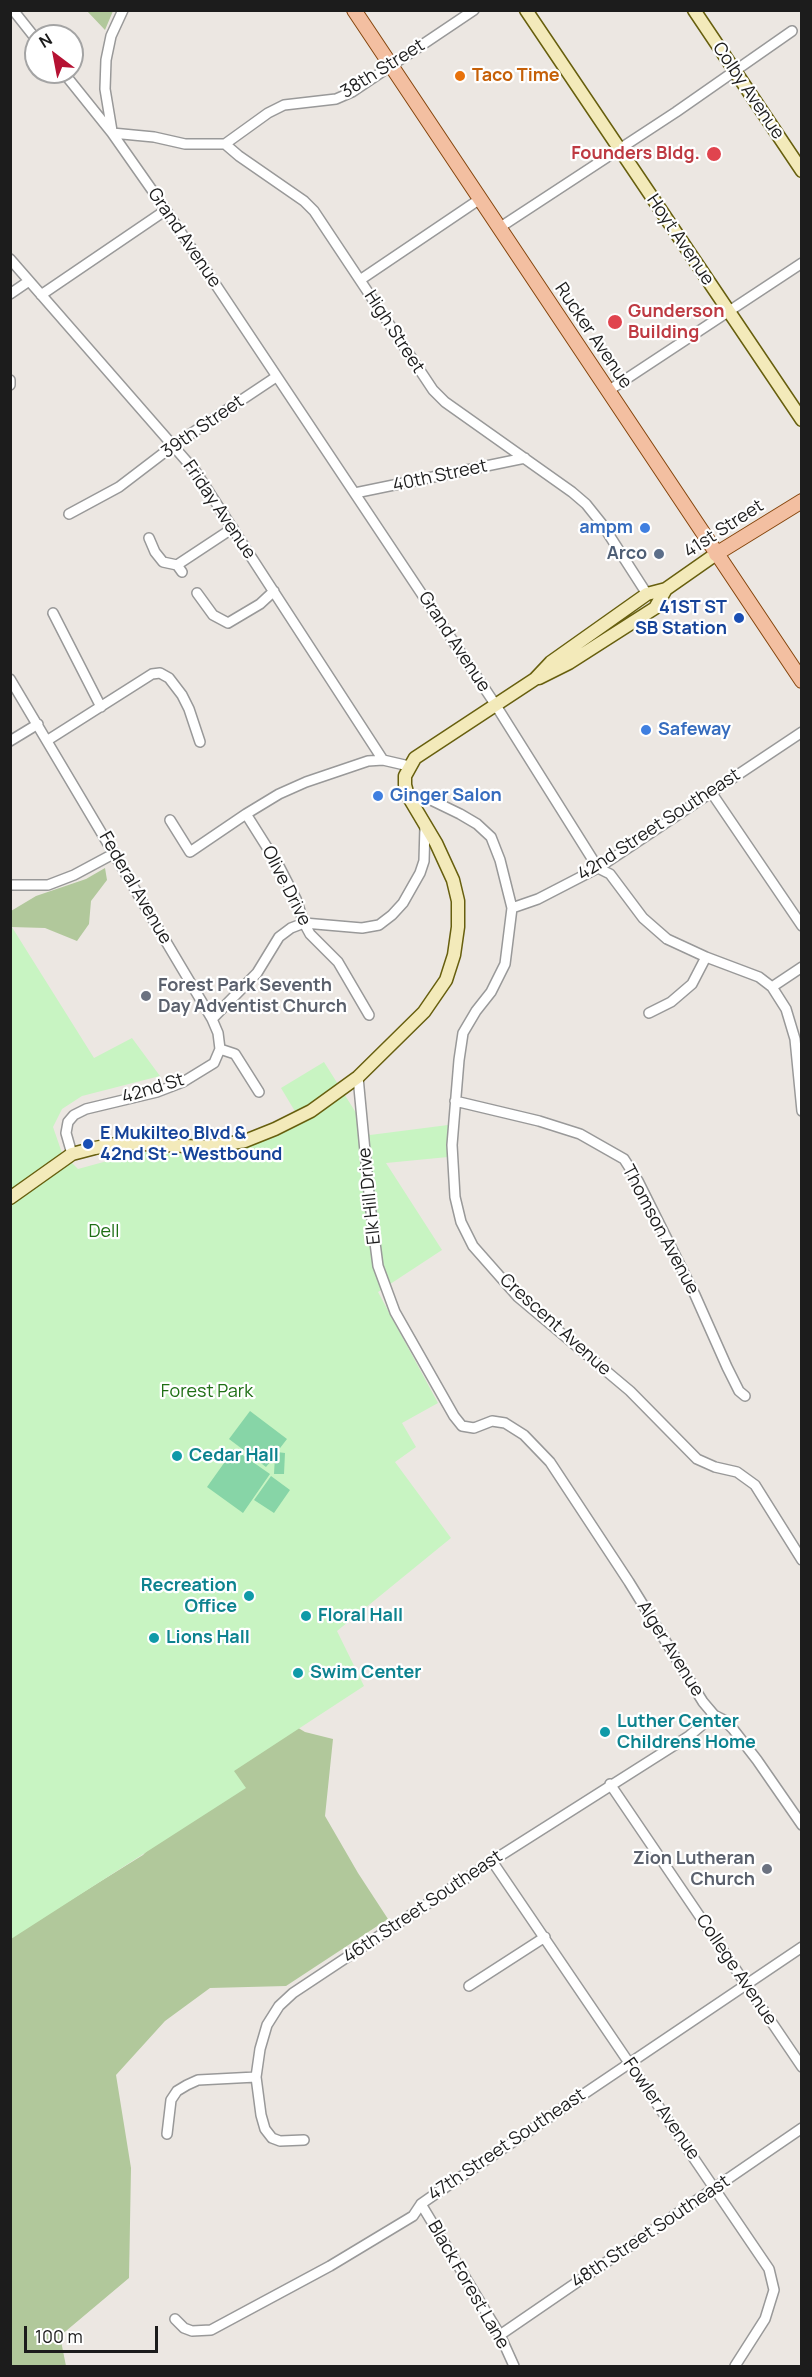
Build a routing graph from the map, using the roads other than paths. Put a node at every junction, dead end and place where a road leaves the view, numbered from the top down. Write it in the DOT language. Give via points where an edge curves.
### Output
graph roads {
  1 [pos="13,10"];
  2 [pos="123,10"];
  3 [pos="354,10"];
  4 [pos="474,10"];
  5 [pos="526,10"];
  6 [pos="694,10"];
  7 [pos="24,24"];
  8 [pos="792,31"];
  9 [pos="390,66"];
  10 [pos="734,70"];
  11 [pos="73,84"];
  12 [pos="112,133"];
  13 [pos="225,144"];
  14 [pos="619,149"];
  15 [pos="801,171"];
  16 [pos="480,199"];
  17 [pos="166,210"];
  18 [pos="499,228"];
  19 [pos="10,259"];
  20 [pos="801,263"];
  21 [pos="360,280"];
  22 [pos="29,281"];
  23 [pos="10,294"];
  24 [pos="41,295"];
  25 [pos="729,311"];
  26 [pos="276,377"];
  27 [pos="10,380"];
  28 [pos="10,385"];
  29 [pos="608,391"];
  30 [pos="801,420"];
  31 [pos="174,445"];
  32 [pos="525,458"];
  33 [pos="355,493"];
  34 [pos="801,501"];
  35 [pos="69,514"];
  36 [pos="233,528"];
  37 [pos="149,538"];
  38 [pos="716,554"];
  39 [pos="666,589"];
  40 [pos="274,591"];
  41 [pos="197,593"];
  42 [pos="647,594"];
  43 [pos="53,613"];
  44 [pos="603,634"];
  45 [pos="10,679"];
  46 [pos="801,681"];
  47 [pos="495,704"];
  48 [pos="101,707"];
  49 [pos="38,724"];
  50 [pos="801,732"];
  51 [pos="48,740"];
  52 [pos="10,741"];
  53 [pos="200,742"];
  54 [pos="383,760"];
  55 [pos="409,766"];
  56 [pos="711,792"];
  57 [pos="408,796"];
  58 [pos="246,814"];
  59 [pos="170,820"];
  60 [pos="425,824"];
  61 [pos="115,853"];
  62 [pos="598,868"];
  63 [pos="10,885"];
  64 [pos="512,908"];
  65 [pos="304,922"];
  66 [pos="801,926"];
  67 [pos="706,957"];
  68 [pos="801,967"];
  69 [pos="772,987"];
  70 [pos="649,1013"];
  71 [pos="369,1015"];
  72 [pos="212,1019"];
  73 [pos="220,1048"];
  74 [pos="358,1077"];
  75 [pos="260,1092"];
  76 [pos="454,1101"];
  77 [pos="801,1111"];
  78 [pos="72,1154"];
  79 [pos="10,1198"];
  80 [pos="745,1396"];
  81 [pos="550,1462"];
  82 [pos="801,1560"];
  83 [pos="714,1715"];
  84 [pos="610,1784"];
  85 [pos="801,1825"];
  86 [pos="492,1861"];
  87 [pos="544,1937"];
  88 [pos="801,1947"];
  89 [pos="746,1984"];
  90 [pos="469,1986"];
  91 [pos="629,2063"];
  92 [pos="801,2067"];
  93 [pos="256,2077"];
  94 [pos="801,2128"];
  95 [pos="168,2134"];
  96 [pos="304,2140"];
  97 [pos="716,2188"];
  98 [pos="421,2204"];
  99 [pos="175,2319"];
  100 [pos="500,2335"];
  101 [pos="514,2367"];
  102 [pos="735,2367"];
  1 -- 7 [label="street"];
  2 -- 12 [label="street" via="106,60 105,89"];
  3 -- 9 [label="main road, Rucker Avenue"];
  4 -- 9 [label="street, 38th Street"];
  5 -- 14 [label="main road, Hoyt Avenue"];
  6 -- 10 [label="main road, Colby Avenue"];
  8 -- 10 [label="street"];
  9 -- 13 [label="street, 38th Street" via="336,99 285,105 268,113"];
  9 -- 16 [label="main road, Rucker Avenue"];
  10 -- 14 [label="street"];
  10 -- 15 [label="main road, Colby Avenue"];
  11 -- 12 [label="street, Grand Avenue"];
  12 -- 13 [label="street" via="185,144"];
  12 -- 17 [label="street, Grand Avenue"];
  13 -- 21 [label="street, High Street" via="314,211"];
  14 -- 18 [label="street"];
  14 -- 25 [label="main road, Hoyt Avenue"];
  16 -- 18 [label="main road, Rucker Avenue"];
  16 -- 21 [label="street"];
  17 -- 24 [label="street"];
  17 -- 26 [label="street, Grand Avenue"];
  18 -- 29 [label="main road, Rucker Avenue"];
  19 -- 22 [label="street, Friday Avenue"];
  20 -- 25 [label="street"];
  21 -- 32 [label="street, High Street" via="433,390"];
  22 -- 23 [label="street"];
  22 -- 24 [label="street, Friday Avenue"];
  24 -- 31 [label="street, Friday Avenue"];
  25 -- 29 [label="street"];
  25 -- 30 [label="main road, Hoyt Avenue"];
  26 -- 31 [label="street, 39th Street"];
  26 -- 33 [label="street, Grand Avenue"];
  27 -- 28 [label="street"];
  29 -- 38 [label="main road, Rucker Avenue"];
  31 -- 35 [label="street, 39th Street" via="119,487"];
  31 -- 36 [label="street, Friday Avenue"];
  32 -- 33 [label="street, 40th Street"];
  32 -- 42 [label="street, High Street" via="586,504"];
  33 -- 47 [label="street, Grand Avenue"];
  34 -- 38 [label="main road, 41st Street"];
  36 -- 37 [label="street" via="179,568 163,562"];
  36 -- 40 [label="street, Friday Avenue"];
  38 -- 39 [label="main road, 41st Street"];
  38 -- 46 [label="main road, Rucker Avenue"];
  39 -- 42 [label="main road, 41st Street"];
  39 -- 44 [label="main road, 41st Street" via="655,608"];
  40 -- 41 [label="street" via="228,623 213,615"];
  40 -- 54 [label="street, Friday Avenue"];
  42 -- 44 [label="main road, 41st Street"];
  43 -- 48 [label="street"];
  44 -- 47 [label="main road, 41st Street" via="551,662 535,679"];
  45 -- 49 [label="street, Federal Avenue"];
  47 -- 55 [label="main road, 41st Street"];
  47 -- 62 [label="street, Grand Avenue"];
  48 -- 51 [label="street"];
  48 -- 53 [label="street" via="152,674 160,674 169,678 182,695"];
  49 -- 51 [label="street, Federal Avenue"];
  49 -- 52 [label="street"];
  50 -- 56 [label="street, 42nd Street Southeast"];
  51 -- 61 [label="street, Federal Avenue"];
  54 -- 55 [label="street"];
  54 -- 58 [label="street" via="368,761 306,783"];
  55 -- 57 [label="main road" via="405,776"];
  56 -- 62 [label="street, 42nd Street Southeast"];
  56 -- 66 [label="street"];
  57 -- 60 [label="main road"];
  57 -- 64 [label="street, Crescent Avenue" via="427,798 460,814 491,837"];
  58 -- 59 [label="street" via="190,852"];
  58 -- 65 [label="street, Olive Drive" via="285,878"];
  60 -- 65 [label="street" via="420,873 392,915 379,925 362,928"];
  60 -- 74 [label="main road" via="446,864 458,901 454,955 446,980 424,1012"];
  61 -- 63 [label="street" via="74,876 48,885"];
  61 -- 72 [label="street, Federal Avenue"];
  62 -- 64 [label="street, 42nd Street Southeast"];
  62 -- 67 [label="street, Grand Avenue" via="610,874 643,918 667,939"];
  64 -- 76 [label="street, Crescent Avenue" via="505,964 463,1033"];
  65 -- 71 [label="street, Olive Drive" via="310,934 338,962"];
  65 -- 72 [label="street" via="279,937 257,973"];
  67 -- 69 [label="street, Grand Avenue" via="759,977"];
  67 -- 70 [label="street" via="692,984 671,1002"];
  68 -- 69 [label="street"];
  69 -- 77 [label="street, Grand Avenue" via="786,1009 795,1039"];
  72 -- 73 [label="street, Federal Avenue"];
  73 -- 75 [label="street" via="235,1054"];
  73 -- 78 [label="street, 42nd St" via="214,1063 183,1082 74,1115 66,1133"];
  74 -- 78 [label="main road" via="310,1111 244,1141 206,1147 121,1143"];
  74 -- 81 [label="street, Elk Hill Drive" via="378,1266 394,1312 462,1426 506,1423"];
  76 -- 80 [label="street, Thomson Avenue" via="580,1134 624,1160"];
  76 -- 82 [label="street, Crescent Avenue" via="455,1197 473,1246 518,1297 630,1391 697,1459 737,1472 755,1485"];
  78 -- 79 [label="main road"];
  81 -- 83 [label="street, Alger Avenue"];
  83 -- 84 [label="street, 46th Street Southeast" via="689,1736"];
  83 -- 85 [label="street, Alger Avenue" via="733,1729"];
  84 -- 86 [label="street, 46th Street Southeast"];
  84 -- 89 [label="street, College Avenue"];
  86 -- 87 [label="street, Fowler Avenue"];
  86 -- 93 [label="street, 46th Street Southeast" via="286,1999 267,2025"];
  87 -- 90 [label="street"];
  87 -- 91 [label="street, Fowler Avenue"];
  88 -- 89 [label="street, 47th Street Southeast"];
  89 -- 91 [label="street, 47th Street Southeast"];
  89 -- 92 [label="street, College Avenue"];
  91 -- 97 [label="street, Fowler Avenue"];
  91 -- 98 [label="street, 47th Street Southeast"];
  93 -- 95 [label="street" via="198,2080 177,2091 171,2100"];
  93 -- 96 [label="street, 46th Street Southeast" via="261,2115 272,2138"];
  94 -- 97 [label="street, 48th Street Southeast"];
  97 -- 100 [label="street, 48th Street Southeast"];
  97 -- 102 [label="street, Fowler Avenue" via="769,2269 774,2290 765,2319"];
  98 -- 99 [label="street, 47th Street Southeast" via="412,2216 378,2238 224,2325 192,2331"];
  98 -- 100 [label="street, Black Forest Lane"];
  100 -- 101 [label="street, Black Forest Lane"];
}
